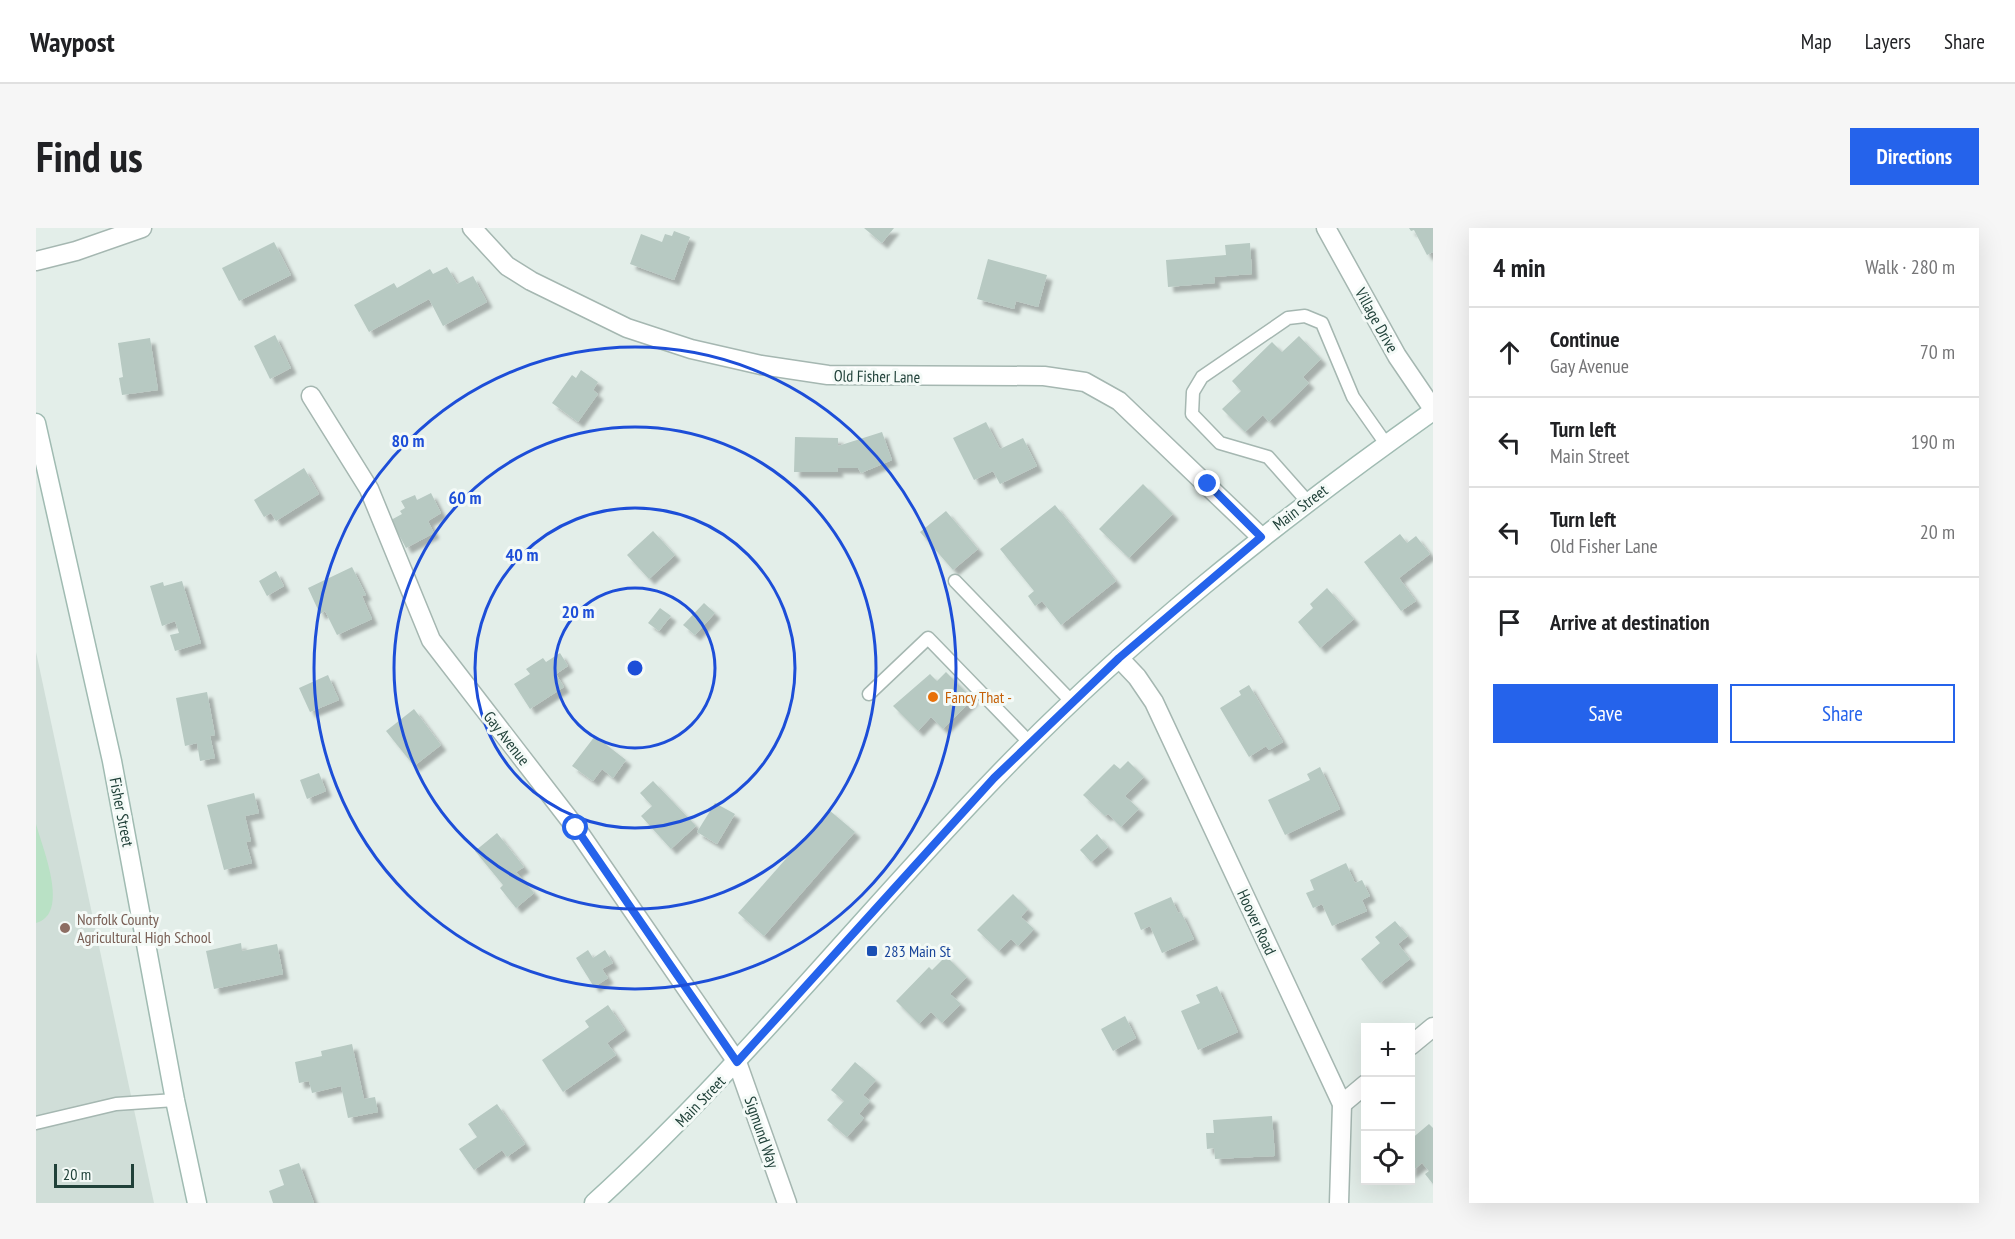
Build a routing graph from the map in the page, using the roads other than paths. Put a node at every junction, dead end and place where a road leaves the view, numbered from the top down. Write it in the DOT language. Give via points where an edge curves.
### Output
graph roads {
  1 [pos="142,228"];
  2 [pos="472,228"];
  3 [pos="1326,228"];
  4 [pos="36,261"];
  5 [pos="311,396"];
  6 [pos="1433,410"];
  7 [pos="36,423"];
  8 [pos="1386,444"];
  9 [pos="1307,501"];
  10 [pos="1261,537"];
  11 [pos="955,581"];
  12 [pos="1119,658"];
  13 [pos="869,694"];
  14 [pos="1072,702"];
  15 [pos="1030,743"];
  16 [pos="1433,1027"];
  17 [pos="1415,1042"];
  18 [pos="737,1062"];
  19 [pos="1361,1087"];
  20 [pos="176,1100"];
  21 [pos="1342,1104"];
  22 [pos="36,1123"];
  23 [pos="198,1203"];
  24 [pos="594,1203"];
  25 [pos="787,1203"];
  26 [pos="1339,1203"];
  1 -- 4 [label="street"];
  2 -- 10 [label="street, Old Fisher Lane" via="507,266 531,281 627,328 691,349 828,375 1044,376 1085,382 1119,401"];
  3 -- 6 [label="street, Village Drive" via="1397,356"];
  5 -- 18 [label="street, Gay Avenue" via="369,489 431,639 576,828"];
  6 -- 8 [label="street, Main Street"];
  7 -- 20 [label="street, Fisher Street" via="112,761"];
  8 -- 9 [label="street, Main Street"];
  8 -- 9 [label="lane" via="1353,397 1322,323 1305,316 1288,318 1202,377 1193,392 1192,414 1220,443 1268,457"];
  9 -- 10 [label="street, Main Street"];
  10 -- 12 [label="street, Main Street"];
  11 -- 14 [label="lane"];
  12 -- 14 [label="street, Main Street"];
  12 -- 21 [label="street, Hoover Road" via="1154,702"];
  13 -- 15 [label="lane" via="928,638"];
  14 -- 15 [label="street, Main Street"];
  15 -- 18 [label="street, Main Street" via="943,833"];
  16 -- 17 [label="street"];
  18 -- 24 [label="street, Main Street"];
  18 -- 25 [label="street, Sigmund Way"];
  19 -- 21 [label="street"];
  20 -- 22 [label="lane" via="116,1104"];
  20 -- 23 [label="street, Fisher Street"];
  21 -- 26 [label="street, Hoover Road"];
}
